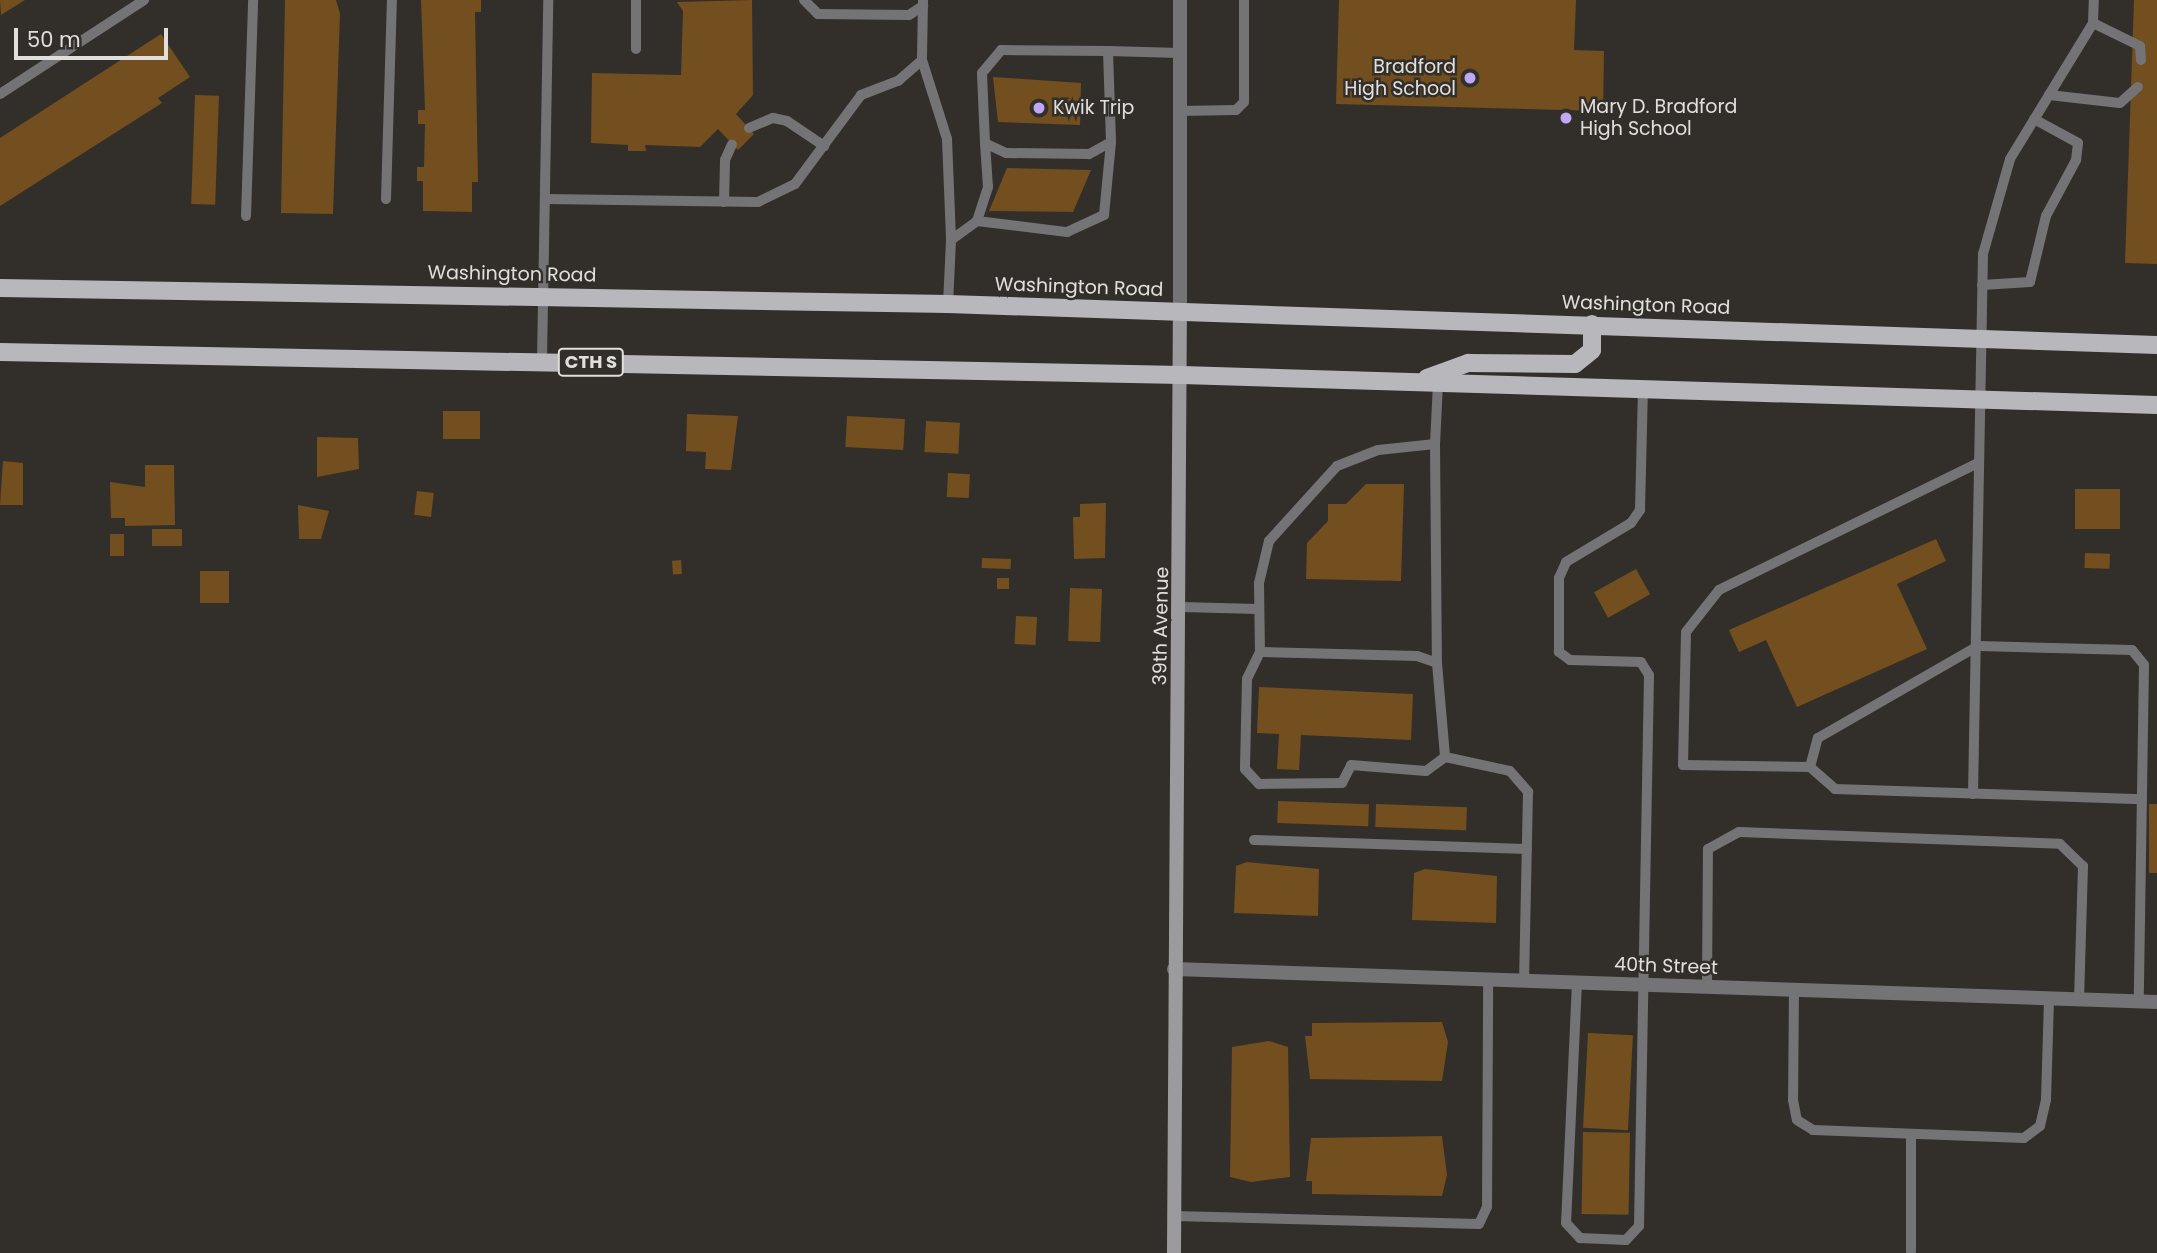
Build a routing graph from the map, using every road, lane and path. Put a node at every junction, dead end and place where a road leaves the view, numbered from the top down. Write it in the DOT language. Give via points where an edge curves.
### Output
graph roads {
  1 [pos="144,0"];
  2 [pos="253,0"];
  3 [pos="393,0"];
  4 [pos="548,0"];
  5 [pos="636,0"];
  6 [pos="804,0"];
  7 [pos="1180,0"];
  8 [pos="1244,0"];
  9 [pos="2094,0"];
  10 [pos="923,3"];
  11 [pos="2093,23"];
  12 [pos="636,49"];
  13 [pos="1108,51"];
  14 [pos="1180,53"];
  15 [pos="922,60"];
  16 [pos="2141,60"];
  17 [pos="2138,87"];
  18 [pos="0,94"];
  19 [pos="2049,95"];
  20 [pos="1179,111"];
  21 [pos="2034,119"];
  22 [pos="749,128"];
  23 [pos="1111,142"];
  24 [pos="985,143"];
  25 [pos="733,144"];
  26 [pos="824,146"];
  27 [pos="386,199"];
  28 [pos="546,199"];
  29 [pos="724,202"];
  30 [pos="246,216"];
  31 [pos="977,221"];
  32 [pos="951,240"];
  33 [pos="1982,285"];
  34 [pos="0,288"];
  35 [pos="544,295"];
  36 [pos="948,304"];
  37 [pos="1180,311"];
  38 [pos="1592,324"];
  39 [pos="1980,337"];
  40 [pos="2157,345"];
  41 [pos="0,352"];
  42 [pos="542,360"];
  43 [pos="1182,375"];
  44 [pos="1417,382"];
  45 [pos="1438,383"];
  46 [pos="1643,389"];
  47 [pos="1976,399"];
  48 [pos="2157,405"];
  49 [pos="1435,444"];
  50 [pos="1978,463"];
  51 [pos="1182,607"];
  52 [pos="1257,609"];
  53 [pos="1978,646"];
  54 [pos="1259,652"];
  55 [pos="1437,663"];
  56 [pos="1445,757"];
  57 [pos="1810,766"];
  58 [pos="1973,793"];
  59 [pos="2142,799"];
  60 [pos="1254,840"];
  61 [pos="1527,849"];
  62 [pos="1174,969"];
  63 [pos="1488,979"];
  64 [pos="1524,981"];
  65 [pos="1577,982"];
  66 [pos="1642,985"];
  67 [pos="1707,987"];
  68 [pos="1794,990"];
  69 [pos="2049,999"];
  70 [pos="2079,1000"];
  71 [pos="2139,1002"];
  72 [pos="2157,1002"];
  73 [pos="1911,1134"];
  74 [pos="1174,1216"];
  75 [pos="1911,1251"];
  76 [pos="1174,1253"];
  1 -- 18 [label="lane"];
  2 -- 30 [label="lane"];
  3 -- 27 [label="lane"];
  4 -- 28 [label="lane"];
  5 -- 12 [label="lane"];
  6 -- 10 [label="lane" via="818,14 909,15"];
  7 -- 14 [label="street, 39th Avenue"];
  8 -- 20 [label="lane" via="1244,102 1236,110"];
  9 -- 11 [label="lane"];
  10 -- 15 [label="lane"];
  11 -- 16 [label="lane" via="2140,46"];
  11 -- 19 [label="lane"];
  13 -- 14 [label="lane"];
  13 -- 23 [label="lane"];
  13 -- 24 [label="lane" via="1002,50 982,73"];
  14 -- 20 [label="street, 39th Avenue"];
  15 -- 26 [label="lane" via="898,81 861,96"];
  15 -- 32 [label="lane" via="947,139"];
  17 -- 19 [label="lane" via="2120,103"];
  19 -- 21 [label="lane"];
  20 -- 37 [label="street, 39th Avenue"];
  21 -- 33 [label="lane" via="2010,159 1983,254"];
  21 -- 33 [label="lane" via="2078,143 2076,160 2046,216 2030,282"];
  22 -- 26 [label="lane" via="773,118 787,121"];
  23 -- 24 [label="lane" via="1089,154 1006,153"];
  23 -- 31 [label="lane" via="1104,215 1067,232"];
  24 -- 31 [label="lane" via="988,187"];
  25 -- 29 [label="lane" via="725,160"];
  26 -- 29 [label="lane" via="795,184 758,202"];
  28 -- 29 [label="lane"];
  28 -- 35 [label="lane"];
  31 -- 32 [label="lane"];
  32 -- 36 [label="lane"];
  33 -- 39 [label="lane"];
  34 -- 35 [label="main road, Washington Road"];
  35 -- 36 [label="main road, Washington Road"];
  35 -- 42 [label="lane"];
  36 -- 37 [label="main road, Washington Road"];
  37 -- 38 [label="main road, Washington Road"];
  37 -- 43 [label="main road, 39th Avenue"];
  38 -- 39 [label="main road, Washington Road"];
  38 -- 44 [label="main road" via="1592,350 1575,365 1468,363"];
  39 -- 40 [label="main road, Washington Road"];
  39 -- 47 [label="lane"];
  41 -- 42 [label="main road, CTH S"];
  42 -- 43 [label="main road, CTH S"];
  43 -- 44 [label="main road"];
  43 -- 51 [label="main road, 39th Avenue"];
  44 -- 45 [label="main road"];
  45 -- 46 [label="main road"];
  45 -- 49 [label="lane"];
  46 -- 47 [label="main road"];
  46 -- 66 [label="lane" via="1640,510 1631,523 1566,562 1559,578 1559,652 1570,660 1641,662 1649,675"];
  47 -- 48 [label="main road"];
  47 -- 50 [label="lane"];
  49 -- 52 [label="lane" via="1378,450 1337,466 1269,541"];
  49 -- 55 [label="lane"];
  50 -- 53 [label="lane"];
  50 -- 57 [label="lane" via="1719,590 1686,632 1683,765"];
  51 -- 52 [label="lane"];
  51 -- 62 [label="main road, 39th Avenue"];
  52 -- 54 [label="lane"];
  53 -- 57 [label="lane" via="1818,738"];
  53 -- 58 [label="lane"];
  53 -- 59 [label="lane" via="2132,650 2144,665"];
  54 -- 55 [label="lane" via="1417,656"];
  54 -- 56 [label="lane" via="1247,679 1245,769 1259,784 1342,783 1351,765 1426,771"];
  55 -- 56 [label="lane"];
  56 -- 61 [label="lane" via="1492,764 1524,780"];
  57 -- 58 [label="lane" via="1835,789"];
  58 -- 59 [label="lane"];
  59 -- 71 [label="lane"];
  60 -- 61 [label="lane"];
  61 -- 64 [label="lane"];
  62 -- 63 [label="street, 40th Street"];
  62 -- 74 [label="main road, 39th Avenue"];
  63 -- 64 [label="street, 40th Street"];
  63 -- 74 [label="lane" via="1487,1208 1479,1224"];
  64 -- 65 [label="street, 40th Street"];
  65 -- 66 [label="street, 40th Street"];
  65 -- 66 [label="lane" via="1566,1223 1580,1238 1626,1240 1639,1226"];
  66 -- 67 [label="street, 40th Street"];
  67 -- 68 [label="street, 40th Street"];
  67 -- 70 [label="lane" via="1708,849 1739,832 2060,844 2083,866"];
  68 -- 69 [label="street, 40th Street"];
  68 -- 73 [label="lane" via="1797,1120 1813,1130"];
  69 -- 70 [label="street, 40th Street"];
  69 -- 73 [label="lane" via="2040,1126 2024,1138"];
  70 -- 71 [label="street, 40th Street"];
  71 -- 72 [label="street, 40th Street"];
  73 -- 75 [label="lane"];
  74 -- 76 [label="main road, 39th Avenue"];
}
